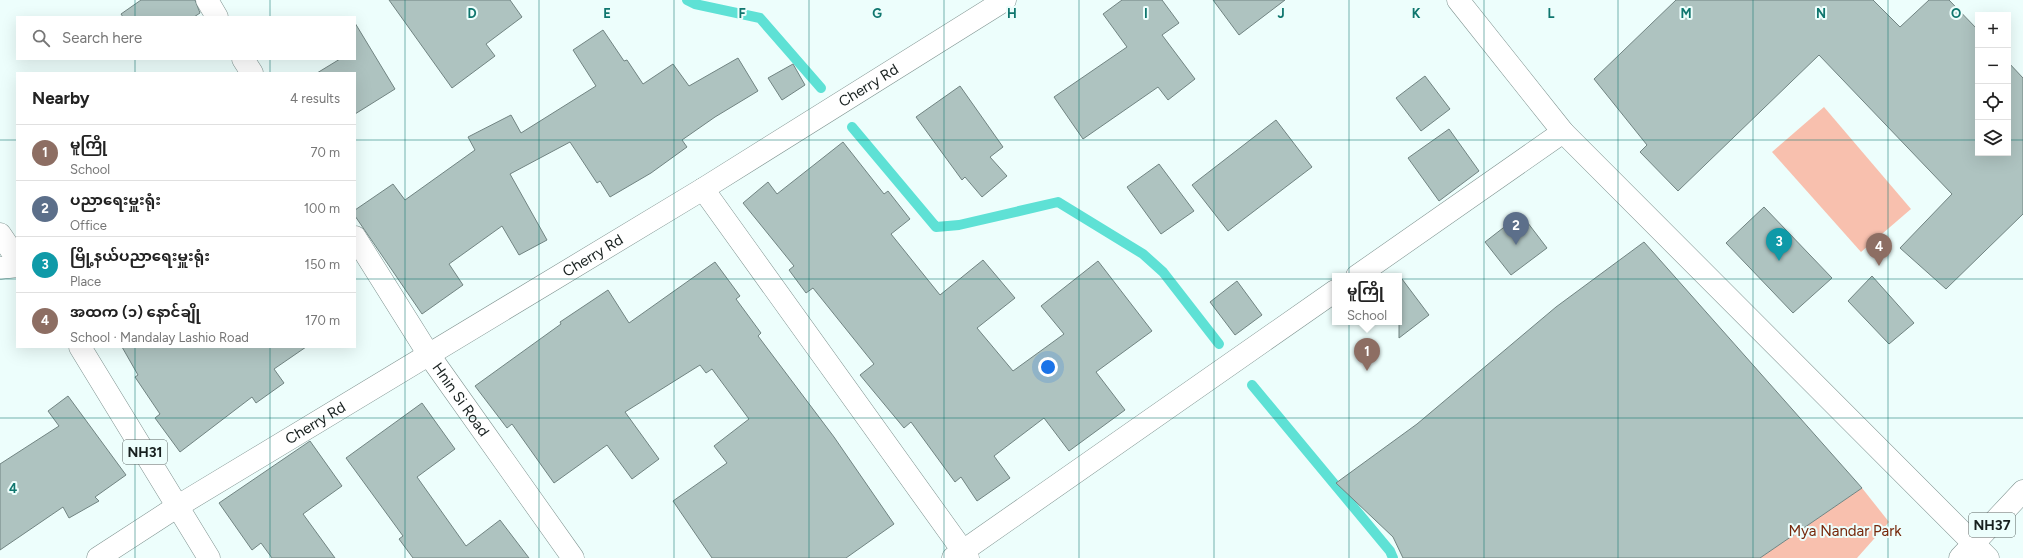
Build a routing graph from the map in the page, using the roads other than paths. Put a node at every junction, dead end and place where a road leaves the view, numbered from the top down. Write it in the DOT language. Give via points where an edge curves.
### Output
graph roads {
  1 [pos="207,0"];
  2 [pos="1004,0"];
  3 [pos="1458,0"];
  4 [pos="216,16"];
  5 [pos="244,60"];
  6 [pos="251,72"];
  7 [pos="1563,132"];
  8 [pos="703,189"];
  9 [pos="0,234"];
  10 [pos="356,239"];
  11 [pos="16,258"];
  12 [pos="16,266"];
  13 [pos="0,268"];
  14 [pos="1361,273"];
  15 [pos="1332,294"];
  16 [pos="81,348"];
  17 [pos="429,355"];
  18 [pos="2023,490"];
  19 [pos="178,506"];
  20 [pos="1974,554"];
  21 [pos="961,556"];
  22 [pos="98,558"];
  23 [pos="209,558"];
  24 [pos="573,558"];
  1 -- 4 [label="main road"];
  2 -- 8 [label="main road, Cherry Rd"];
  3 -- 7 [label="main road"];
  5 -- 6 [label="main road"];
  7 -- 14 [label="main road"];
  7 -- 20 [label="main road"];
  8 -- 17 [label="main road, Cherry Rd"];
  8 -- 21 [label="main road"];
  9 -- 11 [label="main road"];
  10 -- 17 [label="main road, Hnin Si Road"];
  12 -- 13 [label="main road"];
  15 -- 21 [label="main road"];
  16 -- 19 [label="main road, NH31"];
  17 -- 19 [label="main road, Cherry Rd"];
  17 -- 24 [label="main road, Hnin Si Road"];
  18 -- 20 [label="main road, NH37"];
  19 -- 22 [label="main road, Cherry Rd"];
  19 -- 23 [label="main road, NH31"];
}
